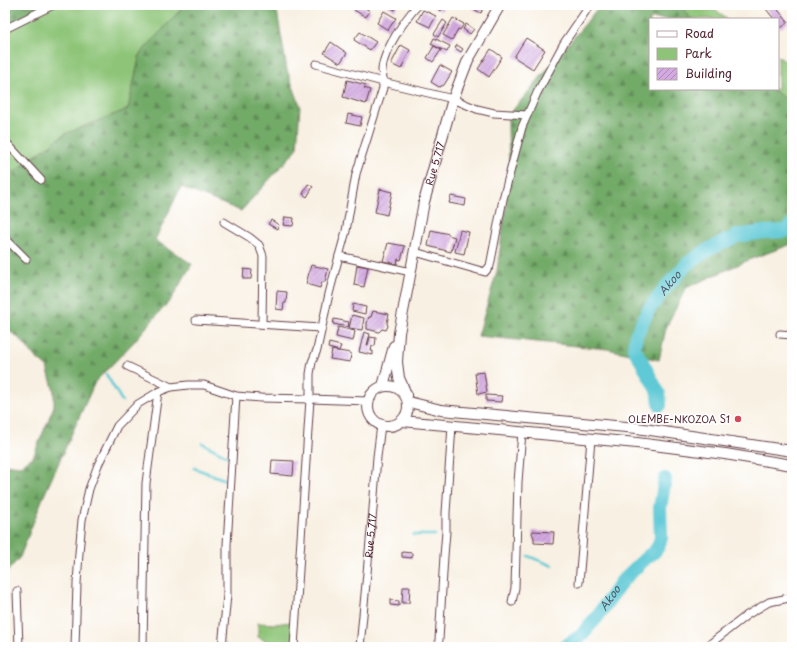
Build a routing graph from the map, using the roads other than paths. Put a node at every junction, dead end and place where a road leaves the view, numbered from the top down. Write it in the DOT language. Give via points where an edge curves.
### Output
graph roads {
  1 [pos="53,5"];
  2 [pos="418,5"];
  3 [pos="500,5"];
  4 [pos="590,5"];
  5 [pos="5,29"];
  6 [pos="316,64"];
  7 [pos="383,82"];
  8 [pos="453,99"];
  9 [pos="527,115"];
  10 [pos="5,141"];
  11 [pos="41,180"];
  12 [pos="224,222"];
  13 [pos="5,238"];
  14 [pos="415,252"];
  15 [pos="339,256"];
  16 [pos="26,259"];
  17 [pos="411,272"];
  18 [pos="196,320"];
  19 [pos="262,324"];
  20 [pos="321,328"];
  21 [pos="399,333"];
  22 [pos="780,334"];
  23 [pos="792,335"];
  24 [pos="127,366"];
  25 [pos="383,386"];
  26 [pos="171,387"];
  27 [pos="158,392"];
  28 [pos="236,396"];
  29 [pos="407,398"];
  30 [pos="310,399"];
  31 [pos="368,401"];
  32 [pos="402,421"];
  33 [pos="381,425"];
  34 [pos="452,426"];
  35 [pos="522,432"];
  36 [pos="591,439"];
  37 [pos="792,451"];
  38 [pos="792,465"];
  39 [pos="579,583"];
  40 [pos="18,591"];
  41 [pos="792,599"];
  42 [pos="512,602"];
  43 [pos="439,640"];
  44 [pos="18,647"];
  45 [pos="75,647"];
  46 [pos="143,647"];
  47 [pos="222,647"];
  48 [pos="294,647"];
  49 [pos="360,647"];
  50 [pos="706,647"];
  1 -- 5 [label="street"];
  2 -- 7 [label="street" via="409,14 385,56"];
  3 -- 8 [label="street, Rue 5.717" via="468,60"];
  4 -- 9 [label="street" via="564,44"];
  6 -- 7 [label="street"];
  7 -- 8 [label="street"];
  7 -- 15 [label="street" via="356,174"];
  8 -- 9 [label="street" via="494,113"];
  8 -- 14 [label="street, Rue 5.717" via="424,202"];
  9 -- 14 [label="street" via="503,199 490,266 485,272"];
  10 -- 11 [label="street"];
  12 -- 19 [label="street" via="259,245 263,256"];
  13 -- 16 [label="street"];
  14 -- 17 [label="street, Rue 5.717"];
  15 -- 17 [label="street"];
  15 -- 20 [label="street"];
  17 -- 21 [label="street, Rue 5.717"];
  18 -- 19 [label="street"];
  19 -- 20 [label="street"];
  20 -- 30 [label="street" via="310,374"];
  21 -- 25 [label="street, Rue 5.717"];
  21 -- 29 [label="street, Rue 5.717" via="397,362 399,378"];
  22 -- 23 [label="street"];
  24 -- 26 [label="street"];
  25 -- 29 [label="street" via="396,386"];
  25 -- 31 [label="street" via="374,391"];
  26 -- 27 [label="street"];
  26 -- 28 [label="street" via="204,385"];
  27 -- 45 [label="street" via="138,404 117,426 89,489 82,520 79,553"];
  27 -- 46 [label="street" via="146,483"];
  28 -- 30 [label="street"];
  28 -- 47 [label="street" via="227,545 227,595"];
  29 -- 32 [label="street" via="409,409"];
  29 -- 37 [label="street" via="441,410 637,428"];
  30 -- 31 [label="street"];
  30 -- 48 [label="street"];
  31 -- 33 [label="street" via="369,413"];
  32 -- 33 [label="street" via="392,426"];
  32 -- 34 [label="street"];
  33 -- 49 [label="street, Rue 5.717"];
  34 -- 35 [label="street"];
  34 -- 43 [label="street"];
  35 -- 36 [label="street"];
  35 -- 42 [label="street" via="515,588"];
  36 -- 38 [label="street" via="725,454"];
  36 -- 39 [label="street"];
  40 -- 44 [label="street"];
  41 -- 50 [label="street" via="768,602"];
}
